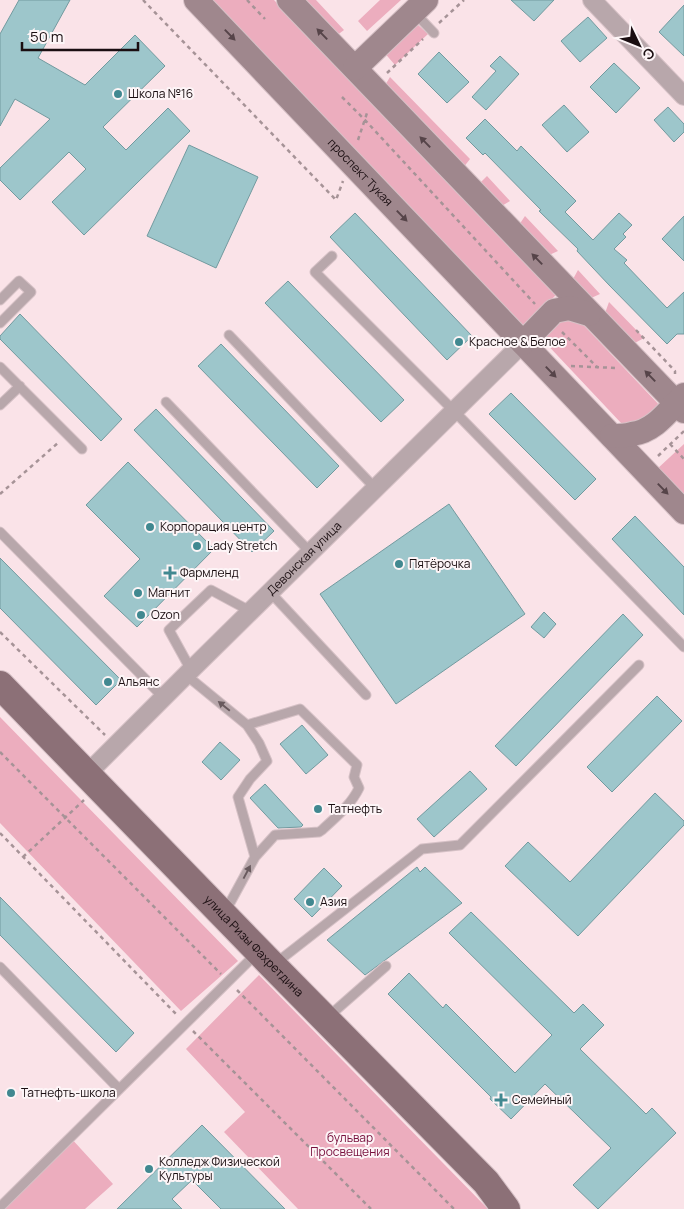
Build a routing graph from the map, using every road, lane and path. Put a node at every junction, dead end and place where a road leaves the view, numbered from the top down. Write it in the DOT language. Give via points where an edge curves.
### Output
graph roads {
  1 [pos="144,0"];
  2 [pos="196,0"];
  3 [pos="247,0"];
  4 [pos="289,0"];
  5 [pos="464,0"];
  6 [pos="592,0"];
  7 [pos="420,6"];
  8 [pos="266,19"];
  9 [pos="433,32"];
  10 [pos="355,68"];
  11 [pos="382,78"];
  12 [pos="684,96"];
  13 [pos="342,97"];
  14 [pos="368,111"];
  15 [pos="365,120"];
  16 [pos="350,161"];
  17 [pos="332,256"];
  18 [pos="0,300"];
  19 [pos="589,314"];
  20 [pos="547,317"];
  21 [pos="0,323"];
  22 [pos="229,335"];
  23 [pos="523,342"];
  24 [pos="567,366"];
  25 [pos="0,367"];
  26 [pos="598,368"];
  27 [pos="624,368"];
  28 [pos="20,386"];
  29 [pos="166,402"];
  30 [pos="681,403"];
  31 [pos="0,405"];
  32 [pos="454,411"];
  33 [pos="684,431"];
  34 [pos="68,434"];
  35 [pos="612,436"];
  36 [pos="670,444"];
  37 [pos="82,449"];
  38 [pos="684,459"];
  39 [pos="653,460"];
  40 [pos="375,488"];
  41 [pos="0,494"];
  42 [pos="684,512"];
  43 [pos="0,532"];
  44 [pos="310,552"];
  45 [pos="270,592"];
  46 [pos="250,611"];
  47 [pos="0,632"];
  48 [pos="684,647"];
  49 [pos="639,665"];
  50 [pos="188,672"];
  51 [pos="0,685"];
  52 [pos="366,695"];
  53 [pos="163,697"];
  54 [pos="246,725"];
  55 [pos="106,736"];
  56 [pos="87,786"];
  57 [pos="0,834"];
  58 [pos="23,857"];
  59 [pos="255,857"];
  60 [pos="224,915"];
  61 [pos="266,958"];
  62 [pos="386,966"];
  63 [pos="0,967"];
  64 [pos="326,1019"];
  65 [pos="186,1023"];
  66 [pos="119,1089"];
  67 [pos="486,1182"];
  68 [pos="0,1206"];
  69 [pos="371,1209"];
  70 [pos="506,1209"];
  71 [pos="514,1209"];
  1 -- 16 [label="path" via="336,200"];
  2 -- 16 [label="main road, проспект Тукая, one-way"];
  3 -- 8 [label="path"];
  10 -- 4 [label="main road, one-way"];
  5 -- 9 [label="path"];
  6 -- 12 [label="street"];
  7 -- 9 [label="lane"];
  7 -- 10 [label="main road"];
  9 -- 11 [label="path"];
  19 -- 10 [label="main road, one-way"];
  13 -- 15 [label="path"];
  14 -- 15 [label="path"];
  15 -- 16 [label="path"];
  15 -- 20 [label="path"];
  16 -- 23 [label="main road, проспект Тукая, one-way"];
  17 -- 32 [label="lane" via="315,272"];
  18 -- 21 [label="lane" via="19,281 31,292"];
  19 -- 20 [label="main road" via="569,308 554,311"];
  30 -- 19 [label="main road, one-way"];
  20 -- 23 [label="main road"];
  20 -- 26 [label="path"];
  22 -- 40 [label="lane"];
  23 -- 32 [label="street, Девонская улица"];
  23 -- 35 [label="main road, проспект Тукая, one-way"];
  24 -- 26 [label="path"];
  25 -- 28 [label="lane"];
  26 -- 27 [label="path"];
  28 -- 31 [label="lane"];
  28 -- 34 [label="lane"];
  29 -- 44 [label="lane"];
  30 -- 35 [label="main road" via="644,431"];
  32 -- 40 [label="street, Девонская улица"];
  32 -- 48 [label="lane"];
  33 -- 36 [label="path"];
  34 -- 37 [label="lane"];
  34 -- 41 [label="path"];
  35 -- 42 [label="main road, проспект Тукая, one-way"];
  36 -- 38 [label="path"];
  36 -- 39 [label="path"];
  40 -- 44 [label="street, Девонская улица"];
  43 -- 53 [label="lane"];
  44 -- 45 [label="street, Девонская улица"];
  45 -- 46 [label="street, Девонская улица"];
  45 -- 52 [label="lane"];
  46 -- 50 [label="street, Девонская улица"];
  46 -- 50 [label="lane" via="211,590 169,630"];
  47 -- 55 [label="path"];
  49 -- 61 [label="lane" via="460,845 422,850"];
  50 -- 53 [label="street, Девонская улица"];
  54 -- 50 [label="lane, one-way"];
  51 -- 56 [label="main road, улица Ризы Фахретдина"];
  53 -- 56 [label="street, Девонская улица"];
  54 -- 59 [label="lane" via="268,761 238,797"];
  54 -- 59 [label="lane" via="300,709 357,765 354,777 359,788 350,804 319,832 275,835"];
  56 -- 58 [label="path"];
  56 -- 60 [label="main road, улица Ризы Фахретдина"];
  57 -- 58 [label="path"];
  58 -- 65 [label="path"];
  60 -- 59 [label="lane, one-way"];
  60 -- 61 [label="main road, улица Ризы Фахретдина"];
  61 -- 64 [label="main road, улица Ризы Фахретдина"];
  61 -- 65 [label="lane"];
  62 -- 64 [label="lane"];
  63 -- 66 [label="lane"];
  64 -- 67 [label="main road, улица Ризы Фахретдина"];
  65 -- 66 [label="lane"];
  65 -- 69 [label="path"];
  66 -- 68 [label="lane"];
  67 -- 70 [label="main road, улица Ризы Фахретдина"];
  67 -- 71 [label="main road"];
}
